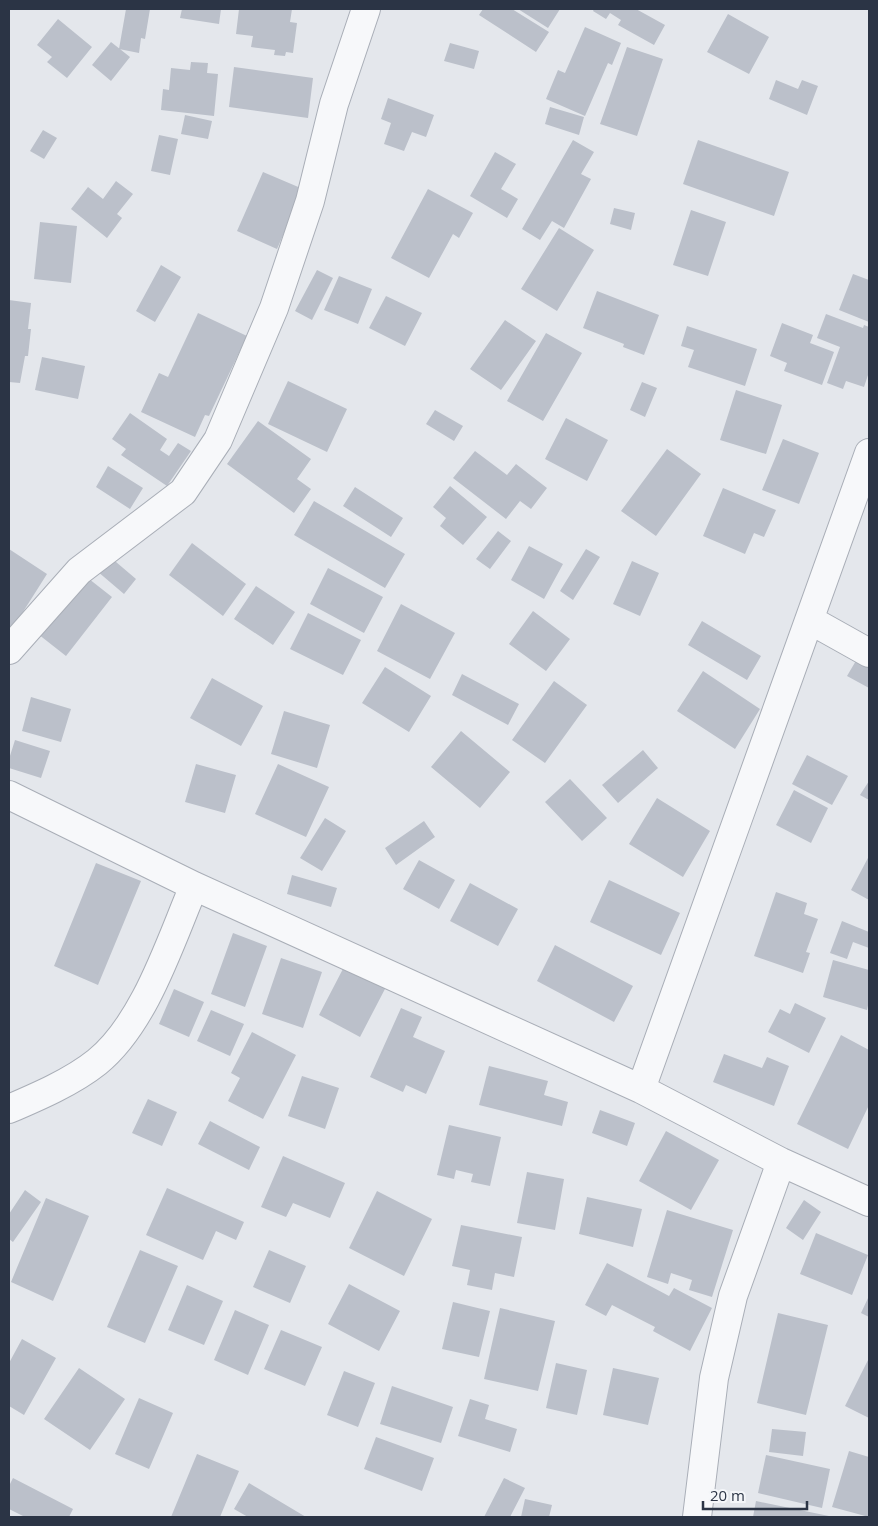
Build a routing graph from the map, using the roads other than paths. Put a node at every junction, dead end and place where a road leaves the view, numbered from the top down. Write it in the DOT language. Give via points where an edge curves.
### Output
graph roads {
  1 [pos="366,9"];
  2 [pos="869,453"];
  3 [pos="810,620"];
  4 [pos="9,650"];
  5 [pos="869,653"];
  6 [pos="9,795"];
  7 [pos="194,886"];
  8 [pos="642,1089"];
  9 [pos="9,1109"];
  10 [pos="781,1162"];
  11 [pos="869,1202"];
  12 [pos="697,1517"];
  1 -- 4 [label="street" via="334,104 310,201 274,308 218,440 183,492 80,571"];
  2 -- 3 [label="street"];
  3 -- 5 [label="street"];
  3 -- 8 [label="street"];
  6 -- 7 [label="street"];
  7 -- 8 [label="street"];
  7 -- 9 [label="street" via="152,984 126,1032 97,1062 53,1090"];
  8 -- 10 [label="street"];
  10 -- 11 [label="street"];
  10 -- 12 [label="street" via="733,1296 714,1378"];
}
